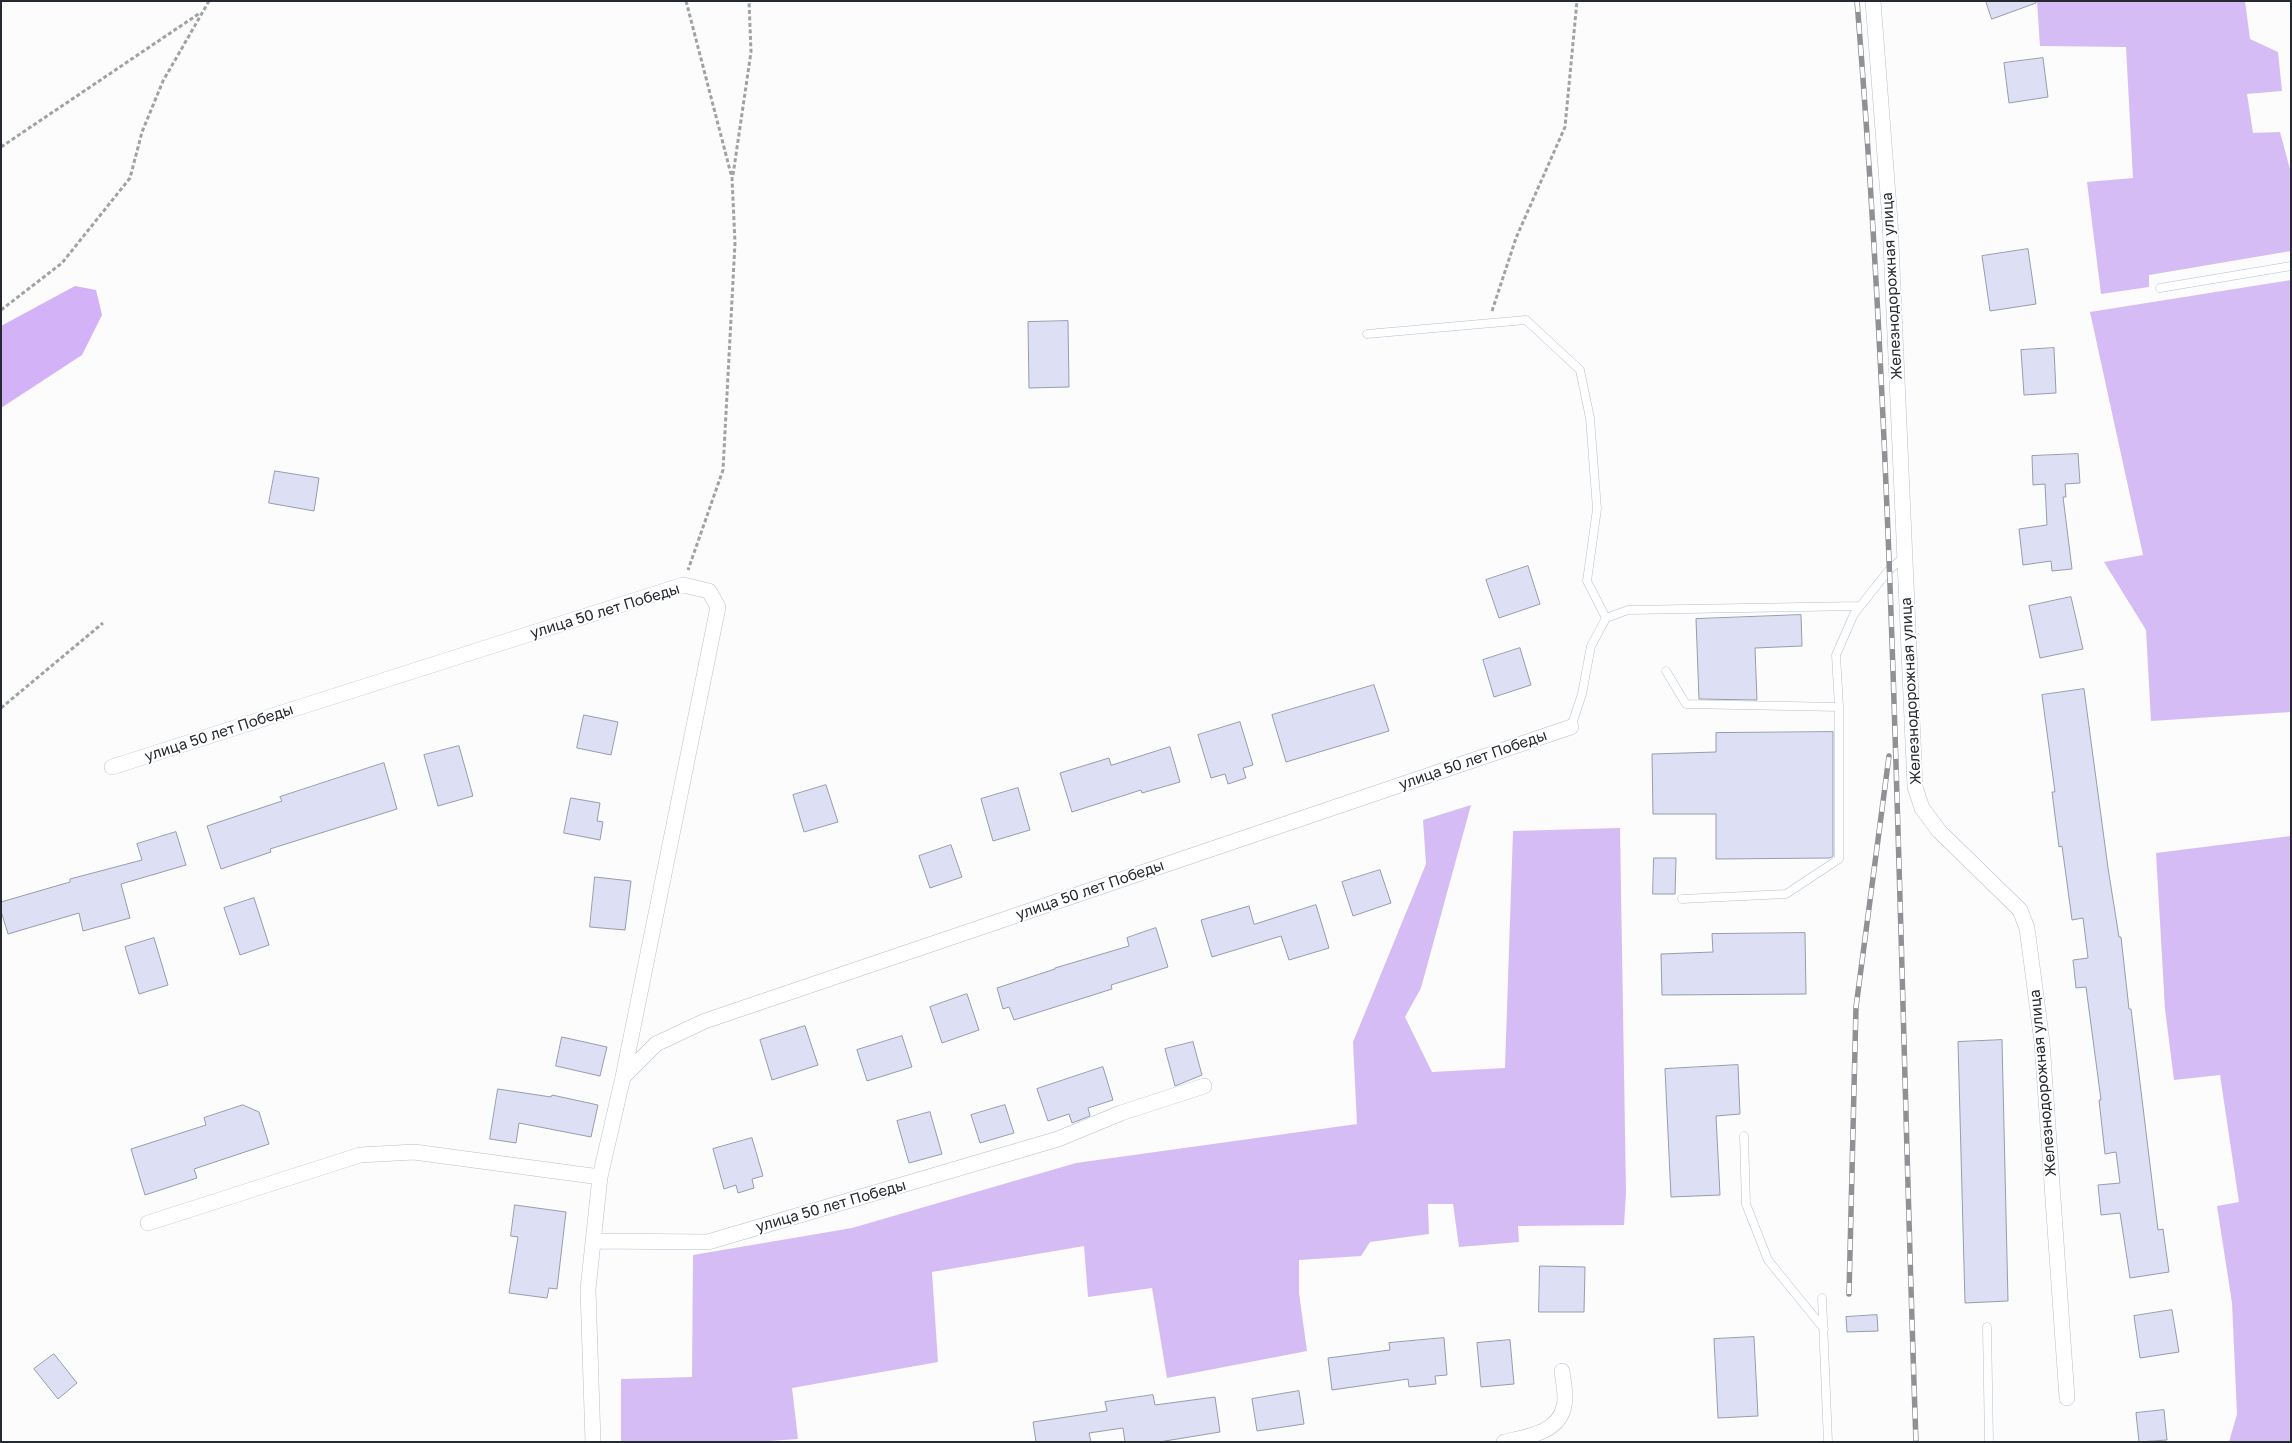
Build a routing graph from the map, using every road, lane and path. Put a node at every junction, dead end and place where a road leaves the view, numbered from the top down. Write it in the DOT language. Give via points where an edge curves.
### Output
graph roads {
  1 [pos="209,1"];
  2 [pos="686,1"];
  3 [pos="749,1"];
  4 [pos="1577,1"];
  5 [pos="1873,1"];
  6 [pos="202,12"];
  7 [pos="1,146"];
  8 [pos="732,178"];
  9 [pos="2291,266"];
  10 [pos="2160,288"];
  11 [pos="1,310"];
  12 [pos="1488,324"];
  13 [pos="1367,334"];
  14 [pos="1904,556"];
  15 [pos="683,585"];
  16 [pos="1860,606"];
  17 [pos="1606,618"];
  18 [pos="103,622"];
  19 [pos="1666,670"];
  20 [pos="1839,707"];
  21 [pos="1,708"];
  22 [pos="1571,727"];
  23 [pos="112,767"];
  24 [pos="1682,899"];
  25 [pos="623,1077"];
  26 [pos="1204,1086"];
  27 [pos="1744,1136"];
  28 [pos="600,1177"];
  29 [pos="148,1222"];
  30 [pos="593,1240"];
  31 [pos="1822,1298"];
  32 [pos="1987,1327"];
  33 [pos="1824,1329"];
  34 [pos="1562,1371"];
  35 [pos="2067,1398"];
  36 [pos="593,1442"];
  37 [pos="1504,1442"];
  38 [pos="1828,1442"];
  39 [pos="1989,1442"];
  1 -- 6 [label="path"];
  2 -- 8 [label="path"];
  3 -- 8 [label="path" via="751,52"];
  4 -- 12 [label="path" via="1564,127 1516,238"];
  5 -- 14 [label="street, Железнодорожная улица" via="1890,220"];
  6 -- 7 [label="path"];
  6 -- 11 [label="path" via="163,81 142,132 130,178 62,263"];
  8 -- 15 [label="path" via="735,243 723,470"];
  9 -- 10 [label="lane"];
  12 -- 13 [label="lane"];
  12 -- 17 [label="lane" via="1526,320 1580,370 1590,418 1597,509 1587,581"];
  14 -- 16 [label="lane"];
  14 -- 35 [label="street, Железнодорожная улица" via="1914,787 1922,808 1940,831 2020,910 2027,928 2042,1042"];
  15 -- 23 [label="street, улица 50 лет Победы"];
  15 -- 25 [label="street, улица 50 лет Победы" via="709,592 718,607"];
  16 -- 17 [label="lane" via="1628,610"];
  16 -- 20 [label="lane" via="1836,655"];
  17 -- 22 [label="lane" via="1591,646 1582,694"];
  18 -- 21 [label="path"];
  19 -- 20 [label="lane" via="1686,704"];
  20 -- 24 [label="lane" via="1839,859 1786,894"];
  22 -- 25 [label="street, улица 50 лет Победы" via="705,1021 656,1044"];
  25 -- 28 [label="street, улица 50 лет Победы"];
  26 -- 30 [label="street, улица 50 лет Победы" via="1120,1113 1058,1139 708,1242"];
  27 -- 33 [label="lane" via="1746,1204 1768,1260"];
  28 -- 29 [label="street" via="414,1152 360,1155"];
  28 -- 30 [label="street, улица 50 лет Победы"];
  30 -- 36 [label="street, улица 50 лет Победы" via="588,1289"];
  31 -- 33 [label="lane"];
  32 -- 39 [label="lane"];
  33 -- 38 [label="lane"];
  34 -- 37 [label="street" via="1564,1406 1556,1423 1536,1436"];
}
